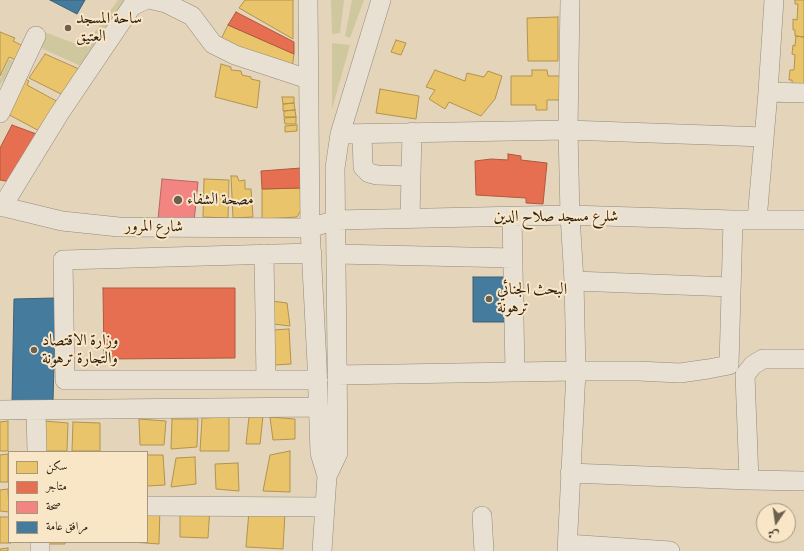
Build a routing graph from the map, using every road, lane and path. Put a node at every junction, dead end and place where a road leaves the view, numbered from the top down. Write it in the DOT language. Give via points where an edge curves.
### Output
graph roads {
  1 [pos="145,0"];
  2 [pos="153,0"];
  3 [pos="308,0"];
  4 [pos="382,0"];
  5 [pos="570,0"];
  6 [pos="774,0"];
  7 [pos="36,36"];
  8 [pos="308,79"];
  9 [pos="768,92"];
  10 [pos="804,93"];
  11 [pos="0,113"];
  12 [pos="568,130"];
  13 [pos="412,132"];
  14 [pos="340,134"];
  15 [pos="362,134"];
  16 [pos="764,137"];
  17 [pos="411,176"];
  18 [pos="1,206"];
  19 [pos="570,215"];
  20 [pos="512,216"];
  21 [pos="410,218"];
  22 [pos="336,220"];
  23 [pos="733,220"];
  24 [pos="757,220"];
  25 [pos="804,220"];
  26 [pos="310,228"];
  27 [pos="312,253"];
  28 [pos="264,254"];
  29 [pos="336,254"];
  30 [pos="513,258"];
  31 [pos="574,281"];
  32 [pos="731,287"];
  33 [pos="804,359"];
  34 [pos="576,371"];
  35 [pos="516,372"];
  36 [pos="337,375"];
  37 [pos="266,380"];
  38 [pos="318,380"];
  39 [pos="318,407"];
  40 [pos="0,410"];
  41 [pos="36,410"];
  42 [pos="37,451"];
  43 [pos="570,473"];
  44 [pos="327,476"];
  45 [pos="748,480"];
  46 [pos="804,481"];
  47 [pos="148,506"];
  48 [pos="325,507"];
  49 [pos="482,516"];
  50 [pos="567,548"];
  51 [pos="322,551"];
  52 [pos="484,551"];
  53 [pos="670,551"];
  1 -- 18 [label="street" via="132,6 58,114"];
  2 -- 8 [label="street" via="166,3 192,16 213,44 236,55"];
  3 -- 8 [label="street"];
  4 -- 14 [label="street"];
  5 -- 12 [label="street"];
  6 -- 9 [label="street"];
  7 -- 11 [label="street"];
  8 -- 26 [label="street"];
  9 -- 10 [label="street"];
  9 -- 16 [label="street"];
  12 -- 13 [label="street"];
  12 -- 16 [label="street"];
  12 -- 19 [label="street"];
  13 -- 15 [label="street"];
  13 -- 17 [label="street"];
  14 -- 15 [label="street"];
  14 -- 22 [label="street" via="335,168"];
  15 -- 17 [label="street" via="363,167 369,173 377,176"];
  16 -- 24 [label="street"];
  17 -- 21 [label="street"];
  18 -- 26 [label="street, شارع المرور" via="62,221 119,227"];
  19 -- 20 [label="street, شلرع مسجد صلاح الدين"];
  19 -- 23 [label="street, شلرع مسجد صلاح الدين"];
  19 -- 31 [label="street"];
  20 -- 21 [label="street, شلرع مسجد صلاح الدين"];
  20 -- 30 [label="street"];
  21 -- 22 [label="street, شلرع مسجد صلاح الدين"];
  22 -- 26 [label="street, شلرع مسجد صلاح الدين"];
  22 -- 29 [label="street"];
  23 -- 24 [label="street, شلرع مسجد صلاح الدين"];
  23 -- 32 [label="street"];
  24 -- 25 [label="street, شلرع مسجد صلاح الدين"];
  26 -- 27 [label="street"];
  27 -- 28 [label="street"];
  27 -- 38 [label="street"];
  28 -- 37 [label="street"];
  28 -- 37 [label="street" via="63,260 65,380"];
  29 -- 30 [label="street"];
  29 -- 36 [label="street"];
  30 -- 35 [label="street"];
  31 -- 32 [label="street"];
  31 -- 34 [label="street"];
  32 -- 34 [label="street" via="729,365 680,372"];
  33 -- 45 [label="street" via="763,359 753,364 745,375"];
  34 -- 35 [label="street"];
  34 -- 43 [label="street"];
  35 -- 36 [label="street"];
  36 -- 44 [label="street" via="338,453"];
  37 -- 38 [label="street"];
  38 -- 39 [label="street"];
  39 -- 41 [label="street"];
  39 -- 44 [label="street" via="320,453"];
  40 -- 41 [label="street"];
  41 -- 42 [label="street"];
  43 -- 45 [label="street"];
  43 -- 50 [label="street"];
  44 -- 48 [label="street"];
  45 -- 46 [label="street"];
  47 -- 48 [label="street"];
  48 -- 51 [label="street"];
  49 -- 52 [label="street"];
  50 -- 53 [label="street"];
}
